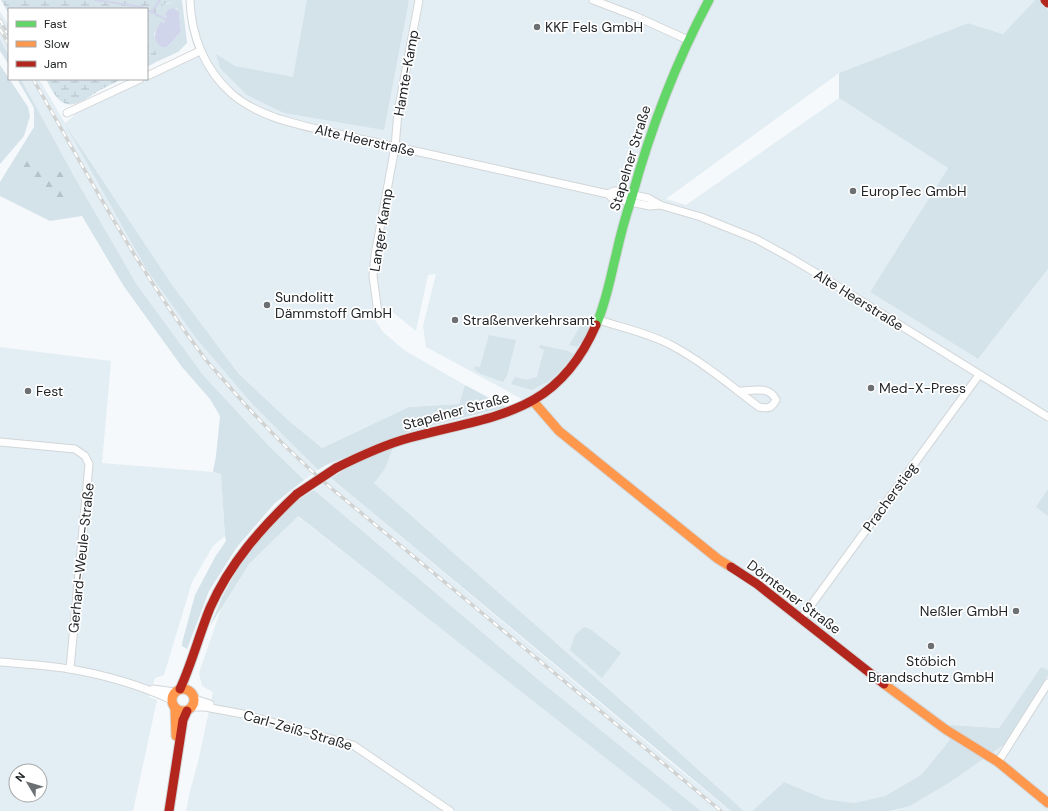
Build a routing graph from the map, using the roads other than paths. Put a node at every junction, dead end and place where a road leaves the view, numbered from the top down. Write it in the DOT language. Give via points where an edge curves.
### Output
graph roads {
  1 [pos="190,0"];
  2 [pos="419,0"];
  3 [pos="593,0"];
  4 [pos="709,0"];
  5 [pos="1045,0"];
  6 [pos="1048,3"];
  7 [pos="688,40"];
  8 [pos="200,51"];
  9 [pos="148,76"];
  10 [pos="138,80"];
  11 [pos="67,113"];
  12 [pos="394,147"];
  13 [pos="631,198"];
  14 [pos="378,312"];
  15 [pos="599,320"];
  16 [pos="979,375"];
  17 [pos="738,391"];
  18 [pos="533,401"];
  19 [pos="1048,417"];
  20 [pos="0,442"];
  21 [pos="801,619"];
  22 [pos="192,661"];
  23 [pos="0,662"];
  24 [pos="70,669"];
  25 [pos="1048,683"];
  26 [pos="190,691"];
  27 [pos="175,697"];
  28 [pos="191,706"];
  29 [pos="178,748"];
  30 [pos="998,762"];
  31 [pos="1048,803"];
  32 [pos="169,811"];
  33 [pos="450,811"];
  1 -- 8 [label="street, Alte Heerstraße" via="192,24"];
  2 -- 12 [label="street, Hamte-Kamp"];
  3 -- 7 [label="street"];
  4 -- 7 [label="street, Stapelner Straße"];
  5 -- 6 [label="street"];
  7 -- 13 [label="street, Stapelner Straße" via="662,102"];
  8 -- 9 [label="street"];
  8 -- 12 [label="street, Alte Heerstraße" via="222,84 258,110 292,122"];
  10 -- 11 [label="street"];
  12 -- 13 [label="street, Alte Heerstraße" via="608,194 612,198"];
  12 -- 14 [label="street, Langer Kamp" via="373,276"];
  13 -- 15 [label="street, Stapelner Straße"];
  13 -- 16 [label="street, Alte Heerstraße" via="650,206 660,205 698,216 756,240 789,257"];
  15 -- 17 [label="street" via="644,333 671,345 701,363"];
  15 -- 18 [label="street, Stapelner Straße" via="573,365 562,378"];
  16 -- 19 [label="street, Alte Heerstraße"];
  16 -- 21 [label="street, Pracherstieg"];
  17 -- 17 [label="street" via="759,408 767,409 776,400 767,390"];
  18 -- 21 [label="street, Dörntener Straße" via="559,431 581,449 718,559 751,580"];
  18 -- 22 [label="street, Stapelner Straße, bridge" via="505,414 378,448 336,468 297,494 255,534 238,558 210,608"];
  20 -- 24 [label="street, Gerhard-Weule-Straße" via="75,450 85,456 89,464"];
  21 -- 30 [label="street, Dörntener Straße" via="911,705"];
  22 -- 26 [label="street, Stapelner Straße"];
  22 -- 27 [label="street, Stapelner Straße"];
  23 -- 24 [label="street"];
  24 -- 27 [label="street"];
  25 -- 30 [label="street"];
  26 -- 27 [label="street" via="184,688"];
  26 -- 28 [label="street"];
  27 -- 28 [label="street" via="180,711"];
  27 -- 29 [label="street, Stapelner Straße"];
  28 -- 29 [label="street, Stapelner Straße" via="183,720"];
  28 -- 33 [label="street, Carl-Zeiß-Straße" via="243,714 354,745"];
  29 -- 32 [label="street, Stapelner Straße"];
  30 -- 31 [label="street, Dörntener Straße"];
}
